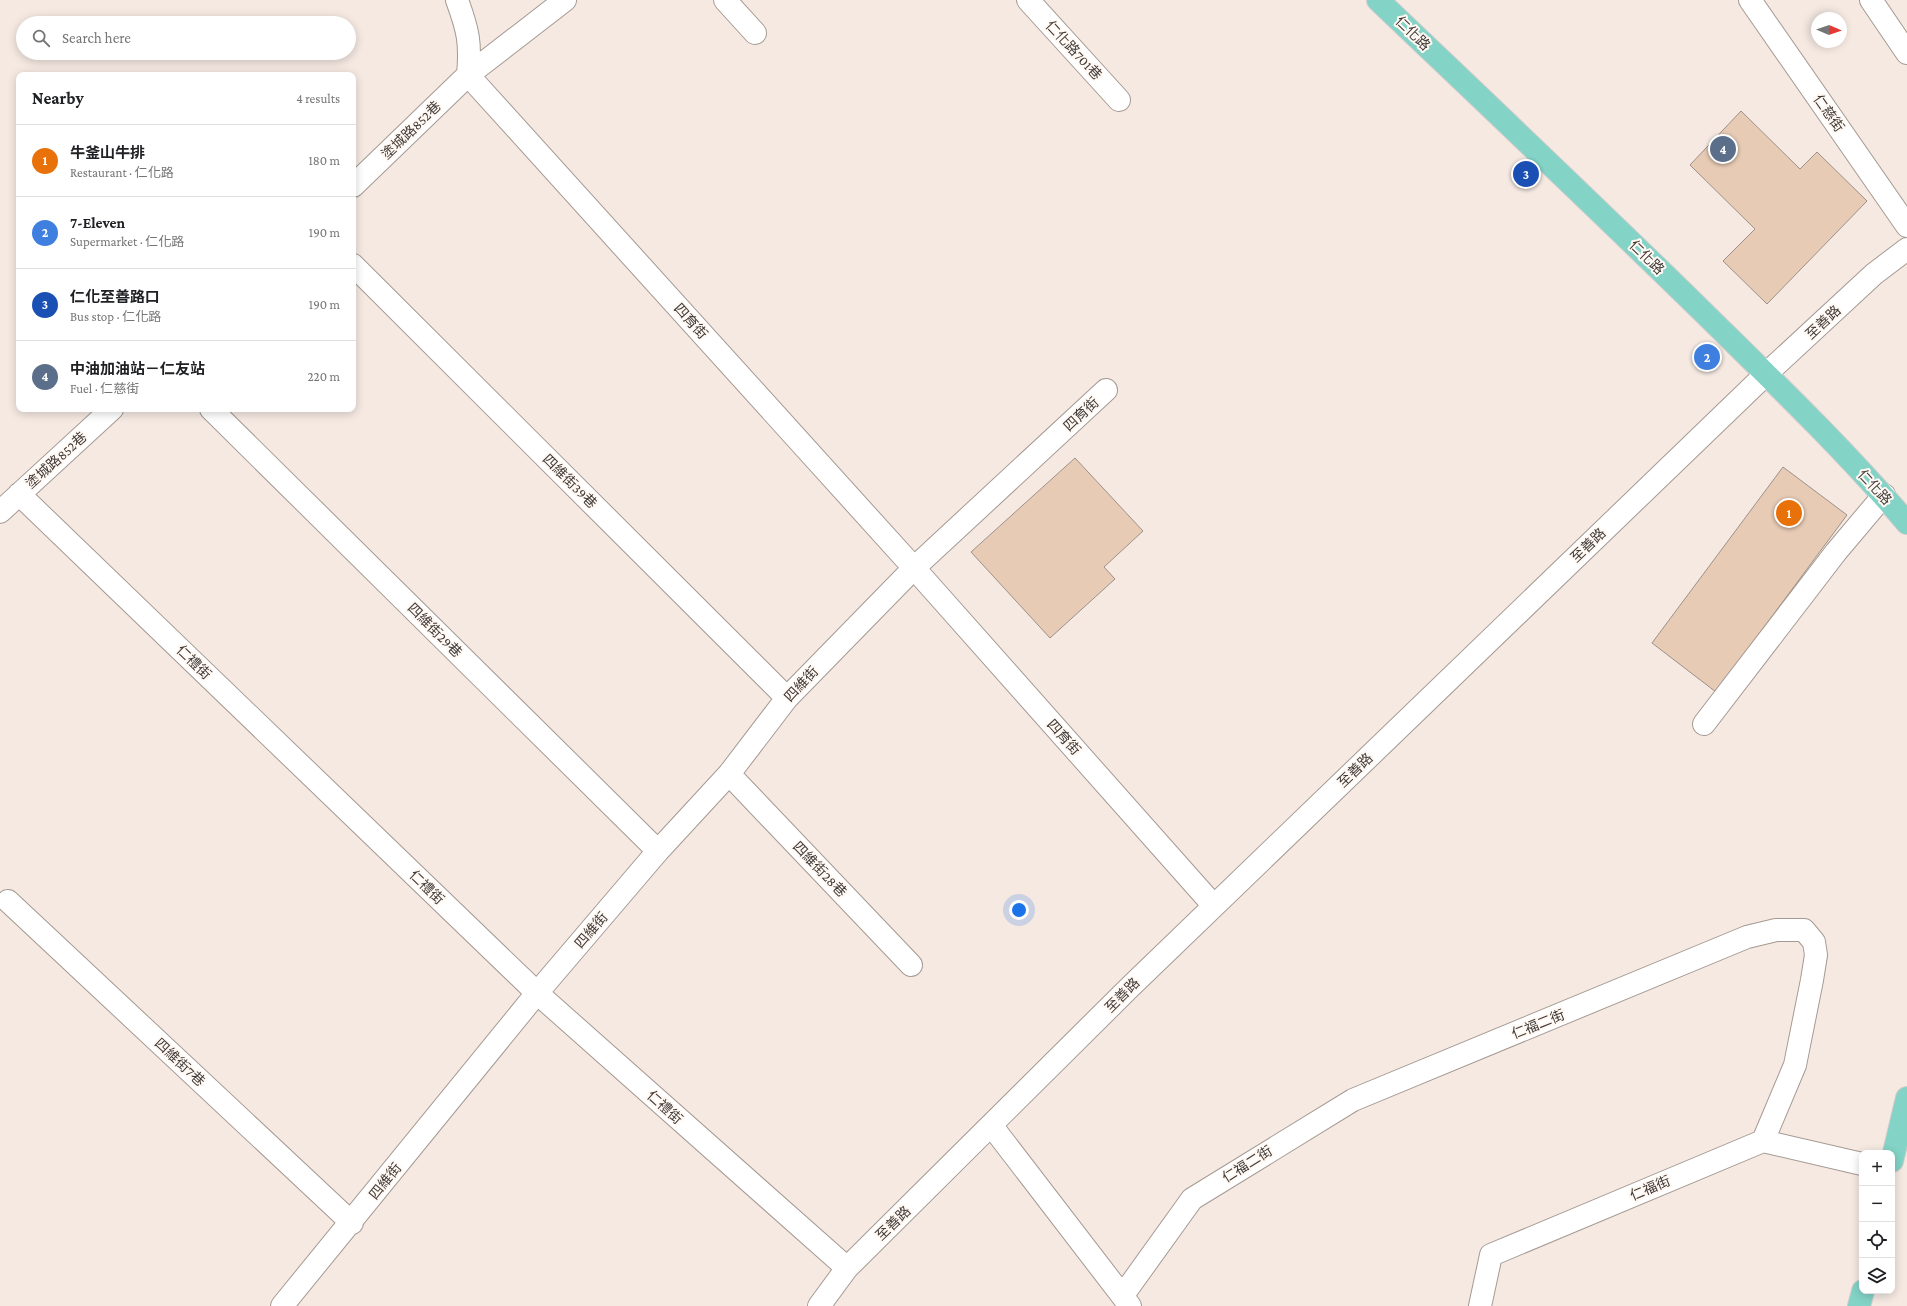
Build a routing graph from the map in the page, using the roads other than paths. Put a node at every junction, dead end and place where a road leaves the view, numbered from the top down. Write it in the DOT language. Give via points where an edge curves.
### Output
graph roads {
  1 [pos="457,0"];
  2 [pos="565,0"];
  3 [pos="724,0"];
  4 [pos="1028,0"];
  5 [pos="1378,0"];
  6 [pos="1750,0"];
  7 [pos="1871,0"];
  8 [pos="755,33"];
  9 [pos="1907,54"];
  10 [pos="468,74"];
  11 [pos="1120,100"];
  12 [pos="356,183"];
  13 [pos="1907,226"];
  14 [pos="1907,249"];
  15 [pos="356,268"];
  16 [pos="1766,374"];
  17 [pos="1106,390"];
  18 [pos="109,412"];
  19 [pos="214,412"];
  20 [pos="19,494"];
  21 [pos="1884,495"];
  22 [pos="0,512"];
  23 [pos="1907,523"];
  24 [pos="914,568"];
  25 [pos="787,698"];
  26 [pos="1704,724"];
  27 [pos="729,774"];
  28 [pos="658,851"];
  29 [pos="8,901"];
  30 [pos="1214,906"];
  31 [pos="911,965"];
  32 [pos="537,993"];
  33 [pos="1907,1098"];
  34 [pos="991,1126"];
  35 [pos="1763,1141"];
  36 [pos="1895,1150"];
  37 [pos="1859,1163"];
  38 [pos="352,1223"];
  39 [pos="846,1268"];
  40 [pos="1861,1294"];
  41 [pos="1127,1301"];
  42 [pos="282,1306"];
  43 [pos="819,1306"];
  44 [pos="1480,1306"];
  45 [pos="1859,1306"];
  1 -- 10 [label="street" via="466,23 470,48"];
  2 -- 10 [label="street, 塗城路852巷"];
  3 -- 8 [label="street"];
  4 -- 11 [label="street, 仁化路701巷"];
  5 -- 16 [label="main road, 仁化路" via="1613,223"];
  6 -- 13 [label="street, 仁慈街"];
  7 -- 9 [label="street"];
  10 -- 12 [label="street, 塗城路852巷"];
  10 -- 24 [label="street, 四育街"];
  14 -- 16 [label="street, 至善路" via="1874,274"];
  15 -- 25 [label="street, 四維街39巷"];
  16 -- 21 [label="main road, 仁化路"];
  16 -- 30 [label="street, 至善路"];
  17 -- 24 [label="street, 四育街"];
  18 -- 20 [label="street, 塗城路852巷"];
  19 -- 28 [label="street, 四維街29巷"];
  20 -- 22 [label="street, 塗城路852巷"];
  20 -- 32 [label="street, 仁禮街"];
  21 -- 23 [label="main road, 仁化路"];
  21 -- 26 [label="street" via="1836,552"];
  24 -- 25 [label="street, 四維街"];
  24 -- 30 [label="street, 四育街"];
  25 -- 27 [label="street, 四維街"];
  27 -- 28 [label="street, 四維街"];
  27 -- 31 [label="street, 四維街28巷"];
  28 -- 32 [label="street, 四維街"];
  29 -- 38 [label="street, 四維街7巷"];
  30 -- 34 [label="street, 至善路"];
  32 -- 38 [label="street, 四維街"];
  32 -- 39 [label="street, 仁禮街"];
  33 -- 36 [label="main road"];
  34 -- 39 [label="street, 至善路"];
  34 -- 41 [label="street, 仁福二街"];
  35 -- 37 [label="street"];
  35 -- 41 [label="street, 仁福二街" via="1795,1065 1812,980 1816,955 1814,942 1804,930 1776,930 1747,937 1353,1100 1192,1199"];
  35 -- 44 [label="street, 仁福街" via="1491,1255"];
  38 -- 42 [label="street, 四維街"];
  39 -- 43 [label="street, 至善路"];
  40 -- 45 [label="main road"];
}
